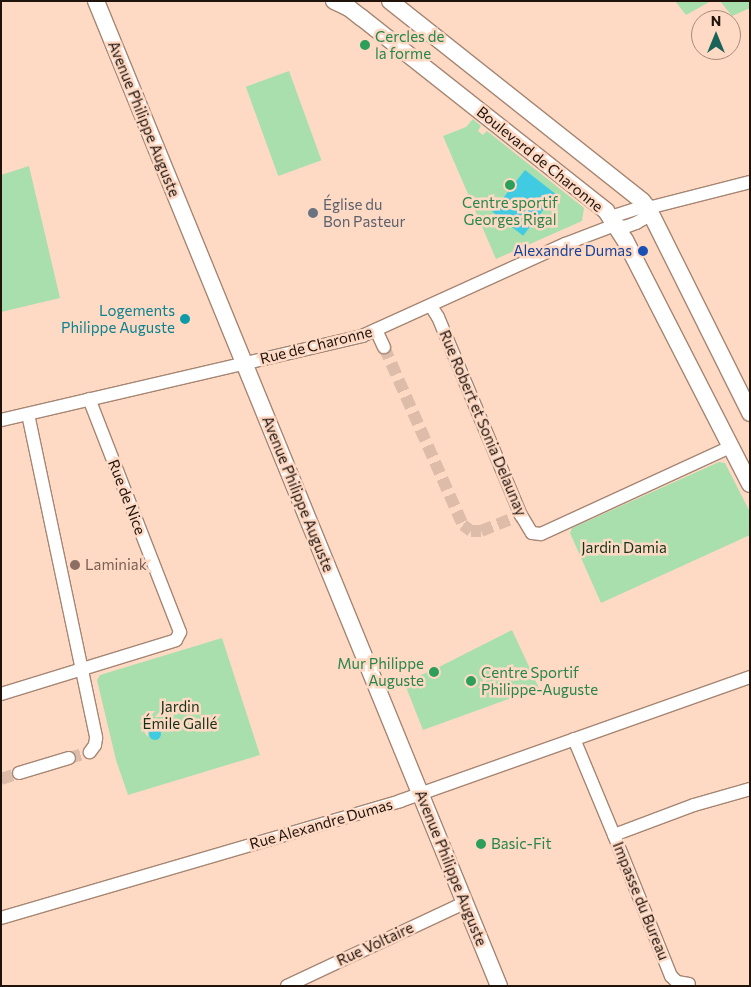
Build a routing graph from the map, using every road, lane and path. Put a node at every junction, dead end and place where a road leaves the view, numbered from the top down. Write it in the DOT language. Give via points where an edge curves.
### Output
graph roads {
  1 [pos="96,1"];
  2 [pos="334,1"];
  3 [pos="390,1"];
  4 [pos="352,5"];
  5 [pos="750,182"];
  6 [pos="648,208"];
  7 [pos="615,224"];
  8 [pos="431,306"];
  9 [pos="376,330"];
  10 [pos="384,346"];
  11 [pos="245,363"];
  12 [pos="89,399"];
  13 [pos="750,413"];
  14 [pos="28,414"];
  15 [pos="1,420"];
  16 [pos="730,447"];
  17 [pos="750,484"];
  18 [pos="82,670"];
  19 [pos="750,677"];
  20 [pos="1,694"];
  21 [pos="574,739"];
  22 [pos="90,752"];
  23 [pos="69,758"];
  24 [pos="19,773"];
  25 [pos="750,789"];
  26 [pos="421,794"];
  27 [pos="614,835"];
  28 [pos="464,903"];
  29 [pos="1,918"];
  30 [pos="689,984"];
  31 [pos="286,986"];
  32 [pos="499,986"];
  1 -- 11 [label="main road, Avenue Philippe Auguste"];
  2 -- 4 [label="main road, Boulevard de Charonne"];
  3 -- 6 [label="main road, Boulevard de Charonne"];
  4 -- 7 [label="main road, Boulevard de Charonne" via="600,206"];
  5 -- 6 [label="street"];
  6 -- 7 [label="street, Rue de Charonne" via="643,220 625,227"];
  6 -- 13 [label="main road, Boulevard de Charonne"];
  7 -- 8 [label="street, Rue de Charonne"];
  7 -- 16 [label="main road, Boulevard de Charonne"];
  8 -- 9 [label="street, Rue de Charonne"];
  8 -- 16 [label="street, Rue Robert et Sonia Delaunay" via="521,515 532,533 541,534"];
  9 -- 10 [label="street"];
  9 -- 11 [label="street, Rue de Charonne"];
  11 -- 12 [label="street, Rue de Charonne"];
  11 -- 26 [label="main road, Avenue Philippe Auguste"];
  12 -- 14 [label="street, Rue de Charonne"];
  12 -- 18 [label="street, Rue de Nice" via="180,632 176,640"];
  14 -- 15 [label="street, Rue de Charonne"];
  14 -- 18 [label="street"];
  16 -- 17 [label="main road, Boulevard de Charonne"];
  18 -- 20 [label="street"];
  18 -- 22 [label="street" via="96,738"];
  19 -- 21 [label="street, Rue Alexandre Dumas"];
  21 -- 26 [label="street, Rue Alexandre Dumas"];
  21 -- 27 [label="street, Impasse du Bureau"];
  23 -- 24 [label="street"];
  25 -- 27 [label="street"];
  26 -- 28 [label="main road, Avenue Philippe Auguste"];
  26 -- 29 [label="street, Rue Alexandre Dumas"];
  27 -- 30 [label="street, Impasse du Bureau" via="671,976 677,982"];
  28 -- 31 [label="street, Rue Voltaire"];
  28 -- 32 [label="main road, Avenue Philippe Auguste"];
}
